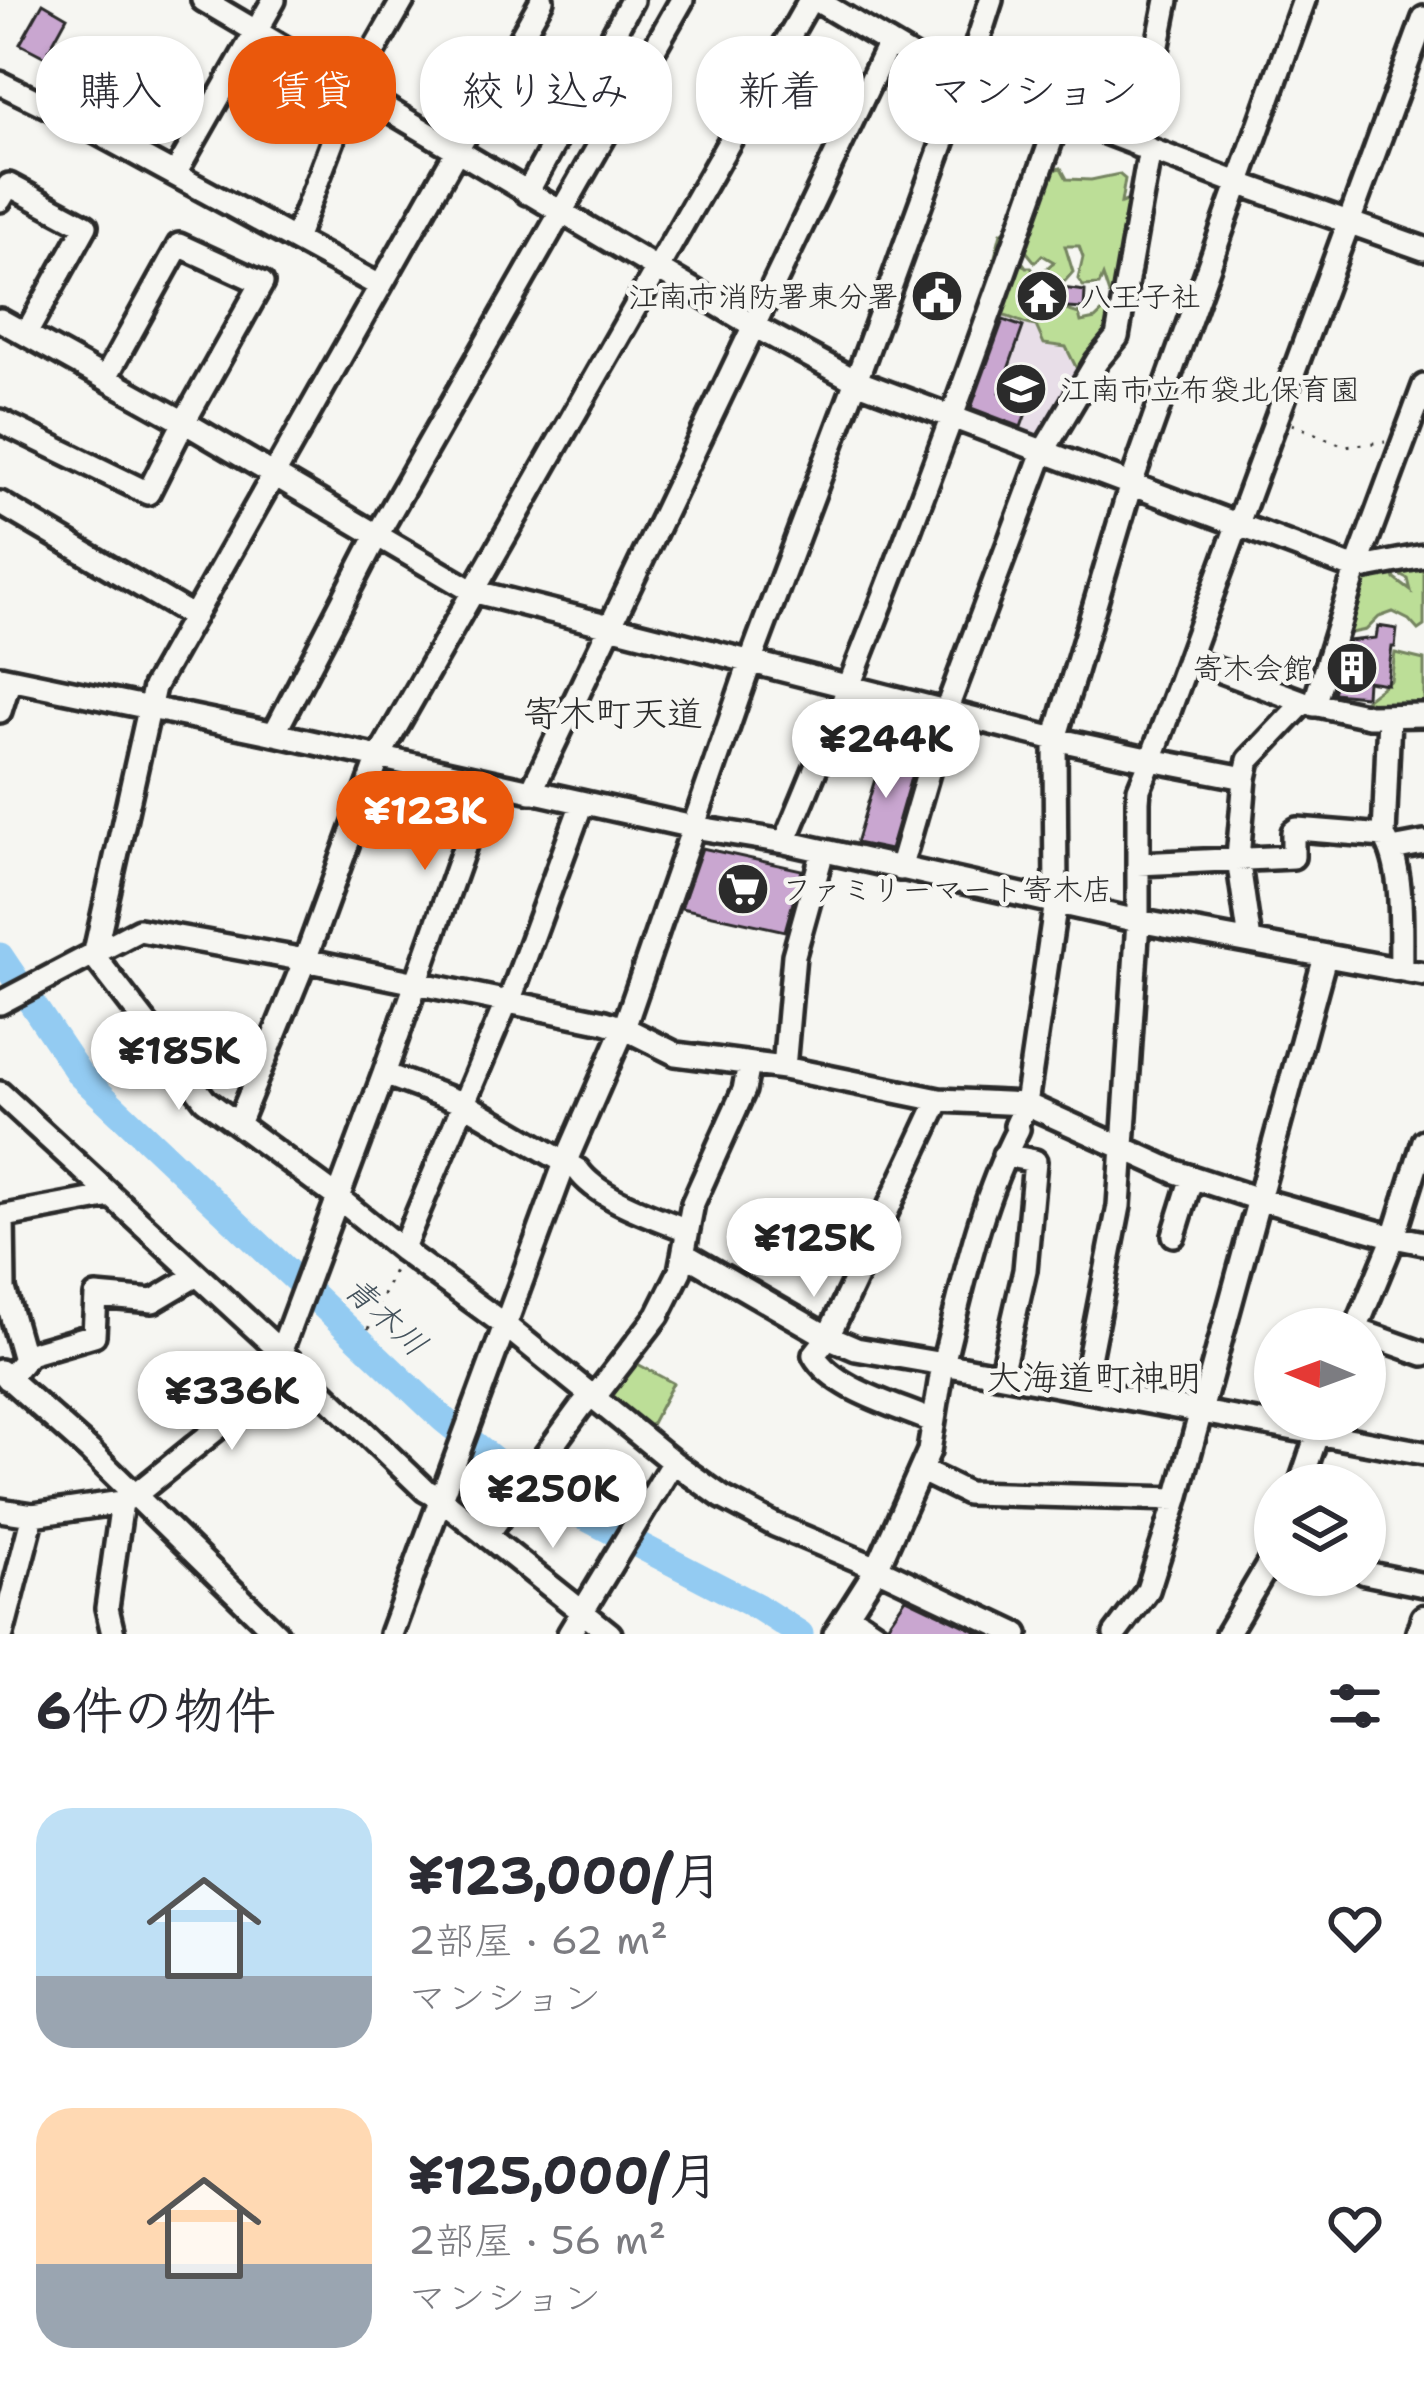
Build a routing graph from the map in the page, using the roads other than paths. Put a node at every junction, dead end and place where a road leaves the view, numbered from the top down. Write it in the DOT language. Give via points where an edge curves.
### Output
graph roads {
  1 [pos="203,0"];
  2 [pos="274,0"];
  3 [pos="403,0"];
  4 [pos="542,0"];
  5 [pos="632,0"];
  6 [pos="682,0"];
  7 [pos="813,0"];
  8 [pos="991,0"];
  9 [pos="1167,0"];
  10 [pos="1296,4"];
  11 [pos="1424,18"];
  12 [pos="256,32"];
  13 [pos="263,36"];
  14 [pos="382,36"];
  15 [pos="979,36"];
  16 [pos="888,42"];
  17 [pos="888,45"];
  18 [pos="0,83"];
  19 [pos="396,113"];
  20 [pos="331,144"];
  21 [pos="942,144"];
  22 [pos="1050,144"];
  23 [pos="1136,144"];
  24 [pos="1144,147"];
  25 [pos="455,149"];
  26 [pos="175,174"];
  27 [pos="1238,183"];
  28 [pos="527,193"];
  29 [pos="0,200"];
  30 [pos="560,213"];
  31 [pos="1351,222"];
  32 [pos="295,240"];
  33 [pos="1424,249"];
  34 [pos="656,268"];
  35 [pos="380,286"];
  36 [pos="0,320"];
  37 [pos="754,326"];
  38 [pos="26,334"];
  39 [pos="106,377"];
  40 [pos="856,381"];
  41 [pos="1424,386"];
  42 [pos="951,418"];
  43 [pos="0,421"];
  44 [pos="184,422"];
  45 [pos="1043,452"];
  46 [pos="274,474"];
  47 [pos="1131,484"];
  48 [pos="0,503"];
  49 [pos="1239,526"];
  50 [pos="376,538"];
  51 [pos="1424,556"];
  52 [pos="1356,569"];
  53 [pos="472,592"];
  54 [pos="194,617"];
  55 [pos="611,626"];
  56 [pos="1188,659"];
  57 [pos="751,660"];
  58 [pos="5,678"];
  59 [pos="850,688"];
  60 [pos="1309,704"];
  61 [pos="148,709"];
  62 [pos="0,711"];
  63 [pos="946,711"];
  64 [pos="1424,715"];
  65 [pos="1389,717"];
  66 [pos="274,734"];
  67 [pos="1055,739"];
  68 [pos="379,758"];
  69 [pos="1151,760"];
  70 [pos="1245,778"];
  71 [pos="487,783"];
  72 [pos="531,792"];
  73 [pos="582,803"];
  74 [pos="693,827"];
  75 [pos="785,842"];
  76 [pos="1388,843"];
  77 [pos="1424,843"];
  78 [pos="823,851"];
  79 [pos="1238,858"];
  80 [pos="1138,863"];
  81 [pos="900,869"];
  82 [pos="1056,901"];
  83 [pos="1138,920"];
  84 [pos="1250,941"];
  85 [pos="94,956"];
  86 [pos="1325,957"];
  87 [pos="305,959"];
  88 [pos="1401,969"];
  89 [pos="1424,974"];
  90 [pos="416,982"];
  91 [pos="15,996"];
  92 [pos="508,1002"];
  93 [pos="624,1028"];
  94 [pos="749,1064"];
  95 [pos="784,1068"];
  96 [pos="384,1074"];
  97 [pos="0,1093"];
  98 [pos="939,1100"];
  99 [pos="465,1104"];
  100 [pos="1026,1104"];
  101 [pos="238,1124"];
  102 [pos="1424,1141"];
  103 [pos="1124,1148"];
  104 [pos="1004,1155"];
  105 [pos="566,1163"];
  106 [pos="1192,1177"];
  107 [pos="111,1196"];
  108 [pos="337,1196"];
  109 [pos="1258,1199"];
  110 [pos="2,1217"];
  111 [pos="1174,1234"];
  112 [pos="1394,1237"];
  113 [pos="686,1242"];
  114 [pos="1424,1243"];
  115 [pos="402,1250"];
  116 [pos="197,1275"];
  117 [pos="1365,1308"];
  118 [pos="506,1326"];
  119 [pos="827,1337"];
  120 [pos="1386,1340"];
  121 [pos="281,1352"];
  122 [pos="1424,1354"];
  123 [pos="24,1360"];
  124 [pos="943,1364"];
  125 [pos="1001,1374"];
  126 [pos="4,1375"];
  127 [pos="1083,1390"];
  128 [pos="591,1394"];
  129 [pos="1201,1411"];
  130 [pos="1254,1417"];
  131 [pos="932,1421"];
  132 [pos="1376,1440"];
  133 [pos="1424,1453"];
  134 [pos="674,1462"];
  135 [pos="922,1471"];
  136 [pos="129,1498"];
  137 [pos="441,1498"];
  138 [pos="1178,1499"];
  139 [pos="0,1510"];
  140 [pos="33,1515"];
  141 [pos="487,1535"];
  142 [pos="877,1568"];
  143 [pos="1386,1577"];
  144 [pos="1424,1585"];
  145 [pos="1254,1588"];
  146 [pos="583,1612"];
  147 [pos="850,1615"];
  148 [pos="1424,1618"];
  149 [pos="2,1634"];
  150 [pos="113,1634"];
  151 [pos="277,1634"];
  152 [pos="391,1634"];
  153 [pos="569,1634"];
  154 [pos="610,1634"];
  155 [pos="835,1634"];
  156 [pos="877,1634"];
  157 [pos="1017,1634"];
  158 [pos="1115,1634"];
  159 [pos="1227,1634"];
  160 [pos="1419,1634"];
  1 -- 12 [label="street"];
  2 -- 12 [label="street"];
  3 -- 14 [label="street"];
  4 -- 25 [label="street"];
  5 -- 28 [label="street"];
  6 -- 30 [label="street"];
  7 -- 16 [label="street"];
  7 -- 34 [label="street"];
  8 -- 15 [label="street"];
  9 -- 24 [label="street"];
  10 -- 27 [label="street"];
  11 -- 31 [label="street"];
  12 -- 13 [label="street"];
  12 -- 26 [label="street"];
  17 -- 37 [label="street"];
  18 -- 26 [label="street"];
  19 -- 25 [label="street"];
  20 -- 32 [label="street"];
  21 -- 40 [label="street"];
  22 -- 42 [label="street"];
  23 -- 24 [label="street"];
  24 -- 27 [label="street"];
  24 -- 45 [label="street" via="1117,337"];
  25 -- 28 [label="street"];
  25 -- 35 [label="street"];
  26 -- 32 [label="street"];
  27 -- 31 [label="street"];
  27 -- 47 [label="street"];
  28 -- 30 [label="street"];
  29 -- 38 [label="street" via="9,185 86,226"];
  30 -- 34 [label="street"];
  30 -- 50 [label="street"];
  31 -- 33 [label="street"];
  31 -- 49 [label="street"];
  32 -- 35 [label="street"];
  34 -- 37 [label="street"];
  34 -- 53 [label="street"];
  35 -- 46 [label="street"];
  36 -- 38 [label="street"];
  37 -- 40 [label="street"];
  37 -- 55 [label="street"];
  38 -- 39 [label="street"];
  39 -- 44 [label="street"];
  39 -- 44 [label="street" via="179,244 262,283"];
  40 -- 42 [label="street"];
  40 -- 57 [label="street"];
  41 -- 52 [label="street"];
  42 -- 45 [label="street"];
  42 -- 59 [label="street"];
  43 -- 44 [label="street" via="148,493"];
  44 -- 46 [label="street"];
  45 -- 47 [label="street"];
  45 -- 63 [label="street"];
  46 -- 50 [label="street"];
  46 -- 54 [label="street"];
  47 -- 49 [label="street"];
  47 -- 67 [label="street"];
  48 -- 54 [label="street"];
  49 -- 52 [label="street"];
  49 -- 56 [label="street"];
  50 -- 53 [label="street"];
  50 -- 66 [label="street"];
  51 -- 52 [label="street"];
  52 -- 60 [label="street"];
  53 -- 55 [label="street"];
  53 -- 68 [label="street"];
  54 -- 61 [label="street"];
  55 -- 57 [label="street"];
  55 -- 72 [label="street"];
  56 -- 60 [label="street"];
  56 -- 69 [label="street"];
  57 -- 59 [label="street"];
  57 -- 74 [label="street"];
  58 -- 61 [label="street"];
  58 -- 62 [label="street"];
  59 -- 63 [label="street"];
  59 -- 75 [label="street"];
  60 -- 65 [label="street"];
  60 -- 70 [label="street" via="1249,760"];
  61 -- 66 [label="street"];
  61 -- 85 [label="street"];
  63 -- 67 [label="street"];
  63 -- 81 [label="street"];
  64 -- 65 [label="street"];
  65 -- 76 [label="street"];
  66 -- 68 [label="street"];
  67 -- 69 [label="street"];
  67 -- 82 [label="street"];
  68 -- 71 [label="street"];
  68 -- 87 [label="street"];
  69 -- 70 [label="street"];
  69 -- 80 [label="street" via="1139,789"];
  70 -- 79 [label="street"];
  71 -- 72 [label="street"];
  71 -- 90 [label="street"];
  72 -- 73 [label="street"];
  73 -- 74 [label="street"];
  73 -- 92 [label="street"];
  74 -- 75 [label="street"];
  74 -- 93 [label="street"];
  75 -- 78 [label="street"];
  76 -- 77 [label="street"];
  76 -- 79 [label="street" via="1298,829 1293,857"];
  76 -- 88 [label="street" via="1399,891"];
  78 -- 81 [label="street"];
  78 -- 95 [label="street" via="794,955"];
  79 -- 80 [label="street"];
  79 -- 84 [label="street"];
  80 -- 83 [label="street"];
  81 -- 82 [label="street"];
  82 -- 83 [label="street"];
  82 -- 100 [label="street"];
  83 -- 84 [label="street"];
  83 -- 103 [label="street"];
  84 -- 86 [label="street"];
  85 -- 87 [label="street" via="139,930"];
  85 -- 91 [label="street"];
  85 -- 101 [label="street" via="205,1100"];
  86 -- 88 [label="street"];
  86 -- 109 [label="street"];
  87 -- 90 [label="street"];
  87 -- 101 [label="street"];
  88 -- 89 [label="street"];
  90 -- 92 [label="street"];
  90 -- 96 [label="street"];
  92 -- 93 [label="street"];
  92 -- 99 [label="street"];
  93 -- 94 [label="street" via="676,1054"];
  93 -- 105 [label="street"];
  94 -- 95 [label="street"];
  94 -- 113 [label="street" via="692,1203"];
  95 -- 98 [label="street"];
  96 -- 99 [label="street"];
  96 -- 108 [label="street"];
  97 -- 107 [label="street"];
  98 -- 100 [label="street"];
  98 -- 119 [label="street"];
  99 -- 105 [label="street"];
  99 -- 115 [label="street"];
  100 -- 103 [label="street"];
  100 -- 104 [label="street"];
  101 -- 108 [label="street"];
  102 -- 112 [label="street"];
  103 -- 106 [label="street"];
  103 -- 127 [label="street"];
  104 -- 124 [label="street"];
  104 -- 125 [label="street" via="1035,1161 1025,1270"];
  105 -- 113 [label="street"];
  105 -- 118 [label="street"];
  106 -- 109 [label="street"];
  106 -- 111 [label="street"];
  107 -- 110 [label="street"];
  107 -- 116 [label="street"];
  108 -- 115 [label="street"];
  108 -- 121 [label="street"];
  109 -- 112 [label="street"];
  109 -- 129 [label="street"];
  110 -- 123 [label="street" via="4,1288"];
  112 -- 114 [label="street"];
  112 -- 117 [label="street"];
  113 -- 119 [label="street"];
  113 -- 128 [label="street" via="658,1315"];
  115 -- 118 [label="street"];
  116 -- 121 [label="street"];
  116 -- 123 [label="street" via="153,1301 96,1296 94,1336"];
  118 -- 128 [label="street"];
  118 -- 137 [label="street"];
  119 -- 124 [label="street"];
  119 -- 131 [label="street" via="814,1355 818,1362 848,1386"];
  120 -- 122 [label="street"];
  121 -- 136 [label="street" via="267,1388"];
  121 -- 137 [label="street"];
  123 -- 126 [label="street"];
  124 -- 125 [label="street"];
  124 -- 131 [label="street"];
  125 -- 127 [label="street"];
  126 -- 136 [label="street"];
  127 -- 129 [label="street"];
  128 -- 134 [label="street"];
  128 -- 141 [label="street"];
  129 -- 130 [label="street"];
  129 -- 138 [label="street"];
  131 -- 135 [label="street"];
  132 -- 133 [label="street"];
  134 -- 142 [label="street" via="775,1526"];
  134 -- 146 [label="street"];
  135 -- 138 [label="street" via="967,1493"];
  135 -- 142 [label="street"];
  136 -- 140 [label="street"];
  136 -- 150 [label="street" via="107,1608"];
  136 -- 151 [label="street"];
  137 -- 141 [label="street"];
  137 -- 152 [label="street"];
  138 -- 158 [label="street" via="1148,1590"];
  139 -- 140 [label="street"];
  140 -- 149 [label="street"];
  141 -- 146 [label="street"];
  142 -- 147 [label="street"];
  142 -- 157 [label="street"];
  143 -- 144 [label="street"];
  145 -- 159 [label="street"];
  146 -- 153 [label="street"];
  146 -- 154 [label="street"];
  147 -- 155 [label="street"];
  147 -- 156 [label="street"];
  148 -- 160 [label="main road"];
}
